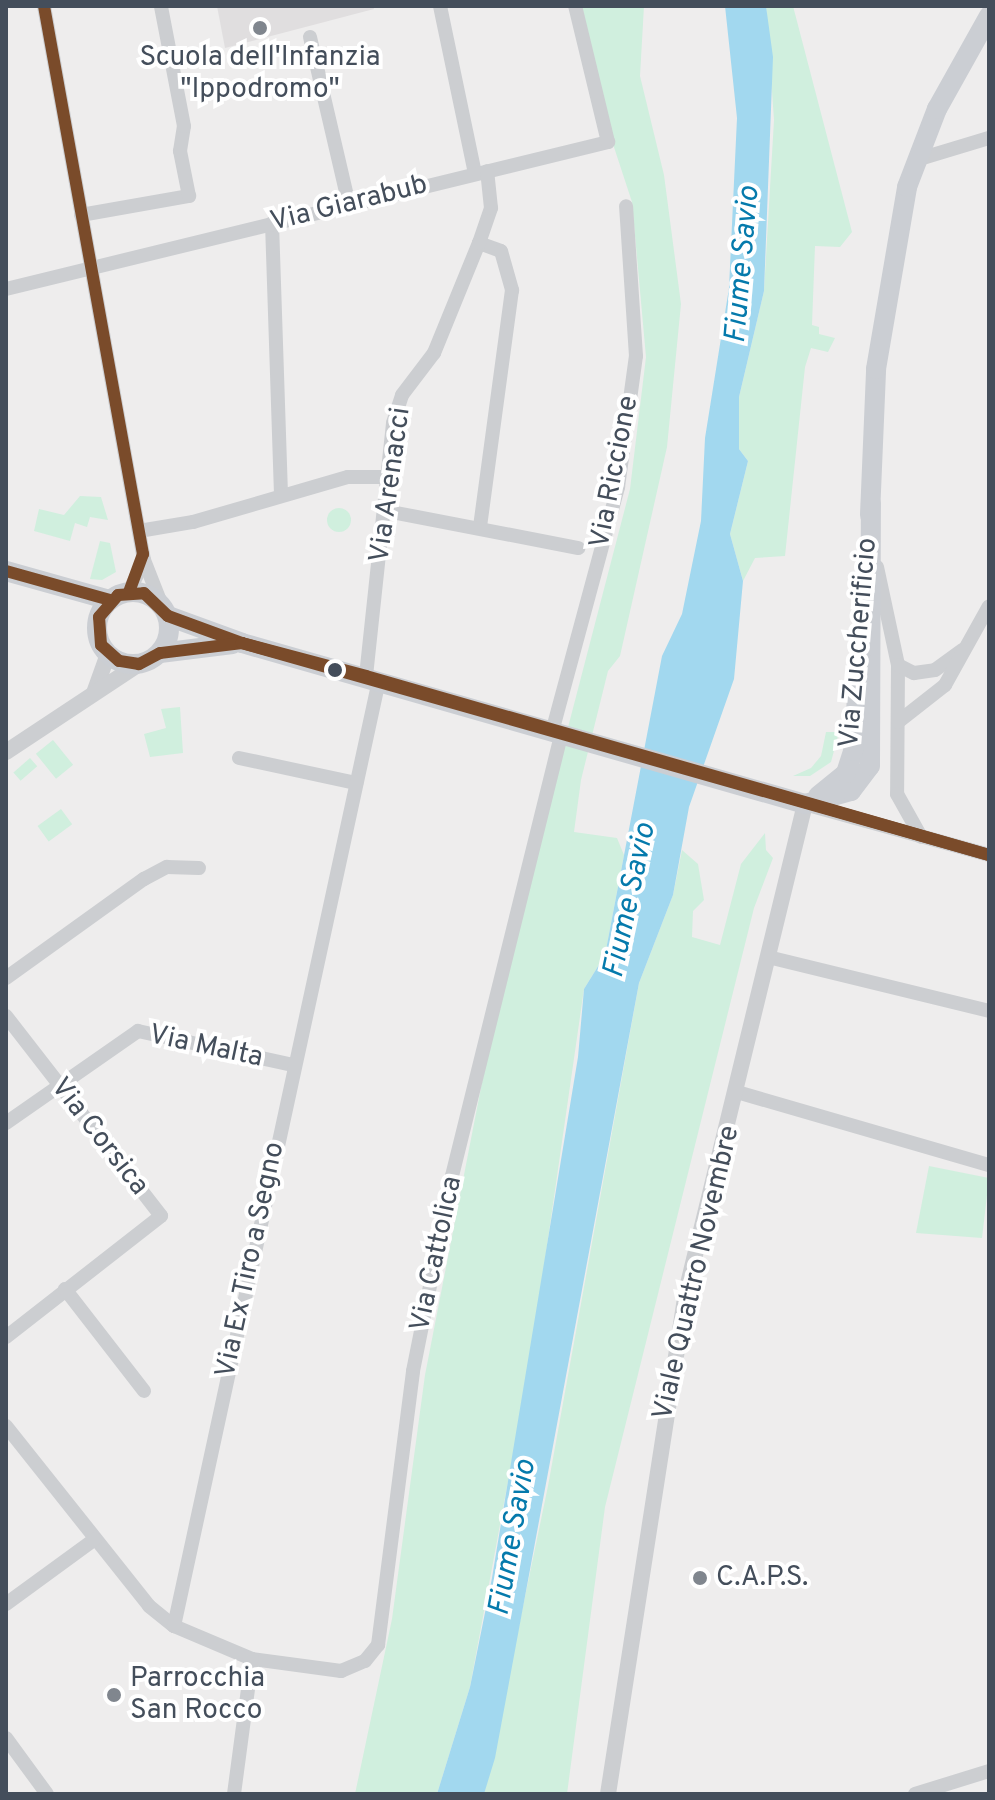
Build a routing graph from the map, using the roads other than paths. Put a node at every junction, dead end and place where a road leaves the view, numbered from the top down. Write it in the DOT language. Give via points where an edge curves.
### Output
graph roads {
  1 [pos="44,6"];
  2 [pos="161,6"];
  3 [pos="440,6"];
  4 [pos="575,6"];
  5 [pos="989,16"];
  6 [pos="310,37"];
  7 [pos="989,138"];
  8 [pos="916,160"];
  9 [pos="481,172"];
  10 [pos="349,204"];
  11 [pos="626,206"];
  12 [pos="81,215"];
  13 [pos="272,223"];
  14 [pos="479,243"];
  15 [pos="91,269"];
  16 [pos="6,289"];
  17 [pos="389,477"];
  18 [pos="281,495"];
  19 [pos="871,503"];
  20 [pos="386,511"];
  21 [pos="480,527"];
  22 [pos="139,531"];
  23 [pos="578,548"];
  24 [pos="874,552"];
  25 [pos="144,560"];
  26 [pos="6,571"];
  27 [pos="74,594"];
  28 [pos="120,596"];
  29 [pos="989,606"];
  30 [pos="165,611"];
  31 [pos="97,634"];
  32 [pos="242,643"];
  33 [pos="964,650"];
  34 [pos="160,653"];
  35 [pos="108,654"];
  36 [pos="139,664"];
  37 [pos="898,665"];
  38 [pos="373,678"];
  39 [pos="94,693"];
  40 [pos="898,722"];
  41 [pos="557,739"];
  42 [pos="6,752"];
  43 [pos="239,758"];
  44 [pos="356,783"];
  45 [pos="805,804"];
  46 [pos="921,837"];
  47 [pos="989,855"];
  48 [pos="199,868"];
  49 [pos="768,957"];
  50 [pos="6,978"];
  51 [pos="989,1011"];
  52 [pos="6,1016"];
  53 [pos="292,1065"];
  54 [pos="59,1084"];
  55 [pos="737,1092"];
  56 [pos="6,1123"];
  57 [pos="989,1165"];
  58 [pos="65,1289"];
  59 [pos="6,1337"];
  60 [pos="144,1391"];
  61 [pos="6,1426"];
  62 [pos="95,1539"];
  63 [pos="6,1604"];
  64 [pos="174,1626"];
  65 [pos="252,1659"];
  66 [pos="6,1738"];
  67 [pos="989,1771"];
  68 [pos="47,1794"];
  69 [pos="234,1794"];
  70 [pos="608,1794"];
  71 [pos="915,1794"];
  1 -- 12 [label="street"];
  2 -- 12 [label="street" via="184,126 180,151 189,196"];
  3 -- 9 [label="street, Via Arenacci"];
  4 -- 9 [label="street, Via Giarabub" via="608,142"];
  5 -- 8 [label="main road, Via Zuccherificio" via="963,56"];
  6 -- 10 [label="street"];
  7 -- 8 [label="street"];
  8 -- 19 [label="main road, Via Zuccherificio" via="887,284 876,369"];
  9 -- 10 [label="street, Via Giarabub"];
  9 -- 14 [label="street, Via Arenacci" via="491,208"];
  10 -- 13 [label="street, Via Giarabub"];
  11 -- 41 [label="street, Via Riccione" via="636,356 618,487"];
  12 -- 15 [label="street"];
  13 -- 15 [label="street, Via Giarabub"];
  13 -- 18 [label="street"];
  14 -- 17 [label="street, Via Arenacci" via="434,353 402,395 393,423"];
  14 -- 21 [label="street" via="501,251 512,290"];
  15 -- 16 [label="street, Via Giarabub"];
  15 -- 22 [label="street"];
  17 -- 18 [label="street" via="348,477"];
  17 -- 20 [label="street, Via Arenacci"];
  18 -- 22 [label="street" via="193,522"];
  19 -- 24 [label="main road, Via Zuccherificio"];
  19 -- 45 [label="main road, Via Zuccherificio" via="853,751 838,781"];
  20 -- 21 [label="street"];
  20 -- 38 [label="street, Via Arenacci"];
  21 -- 23 [label="street"];
  22 -- 25 [label="street"];
  24 -- 37 [label="street, Via Zuccherificio"];
  24 -- 45 [label="main road, Via Zuccherificio" via="870,766 851,791"];
  25 -- 28 [label="street"];
  25 -- 30 [label="street"];
  26 -- 27 [label="main road"];
  27 -- 28 [label="main road"];
  27 -- 31 [label="main road"];
  28 -- 30 [label="main road" via="144,593"];
  28 -- 31 [label="main road" via="99,617"];
  29 -- 33 [label="street"];
  30 -- 32 [label="main road"];
  30 -- 34 [label="main road" via="169,635"];
  31 -- 35 [label="main road"];
  32 -- 34 [label="main road"];
  32 -- 38 [label="main road"];
  33 -- 37 [label="street" via="935,670 914,673"];
  33 -- 40 [label="street" via="945,685"];
  34 -- 36 [label="main road"];
  35 -- 36 [label="main road"];
  35 -- 39 [label="street"];
  36 -- 39 [label="street"];
  37 -- 40 [label="street, Via Zuccherificio"];
  38 -- 41 [label="main road"];
  38 -- 44 [label="street, Via Ex Tiro a Segno"];
  39 -- 42 [label="street"];
  40 -- 46 [label="street, Via Zuccherificio" via="897,794"];
  41 -- 45 [label="main road"];
  41 -- 65 [label="street, Via Cattolica" via="452,1176 419,1341 378,1645 365,1661 341,1671"];
  43 -- 44 [label="street"];
  44 -- 53 [label="street, Via Ex Tiro a Segno"];
  45 -- 46 [label="street"];
  45 -- 49 [label="street, Viale Quattro Novembre"];
  46 -- 47 [label="street"];
  48 -- 50 [label="street" via="167,867 144,879"];
  49 -- 51 [label="street"];
  49 -- 55 [label="street, Viale Quattro Novembre"];
  52 -- 54 [label="street, Via Corsica"];
  53 -- 54 [label="street, Via Malta" via="138,1031"];
  53 -- 64 [label="street, Via Ex Tiro a Segno"];
  54 -- 56 [label="street, Via Malta"];
  54 -- 58 [label="street, Via Corsica" via="161,1216"];
  55 -- 57 [label="street"];
  55 -- 70 [label="street, Viale Quattro Novembre" via="686,1292 666,1399"];
  58 -- 59 [label="street, Via Corsica"];
  58 -- 60 [label="street"];
  61 -- 62 [label="street"];
  62 -- 63 [label="street"];
  62 -- 64 [label="street" via="149,1606"];
  64 -- 65 [label="street"];
  65 -- 69 [label="street"];
  66 -- 68 [label="street"];
  67 -- 71 [label="street"];
}
